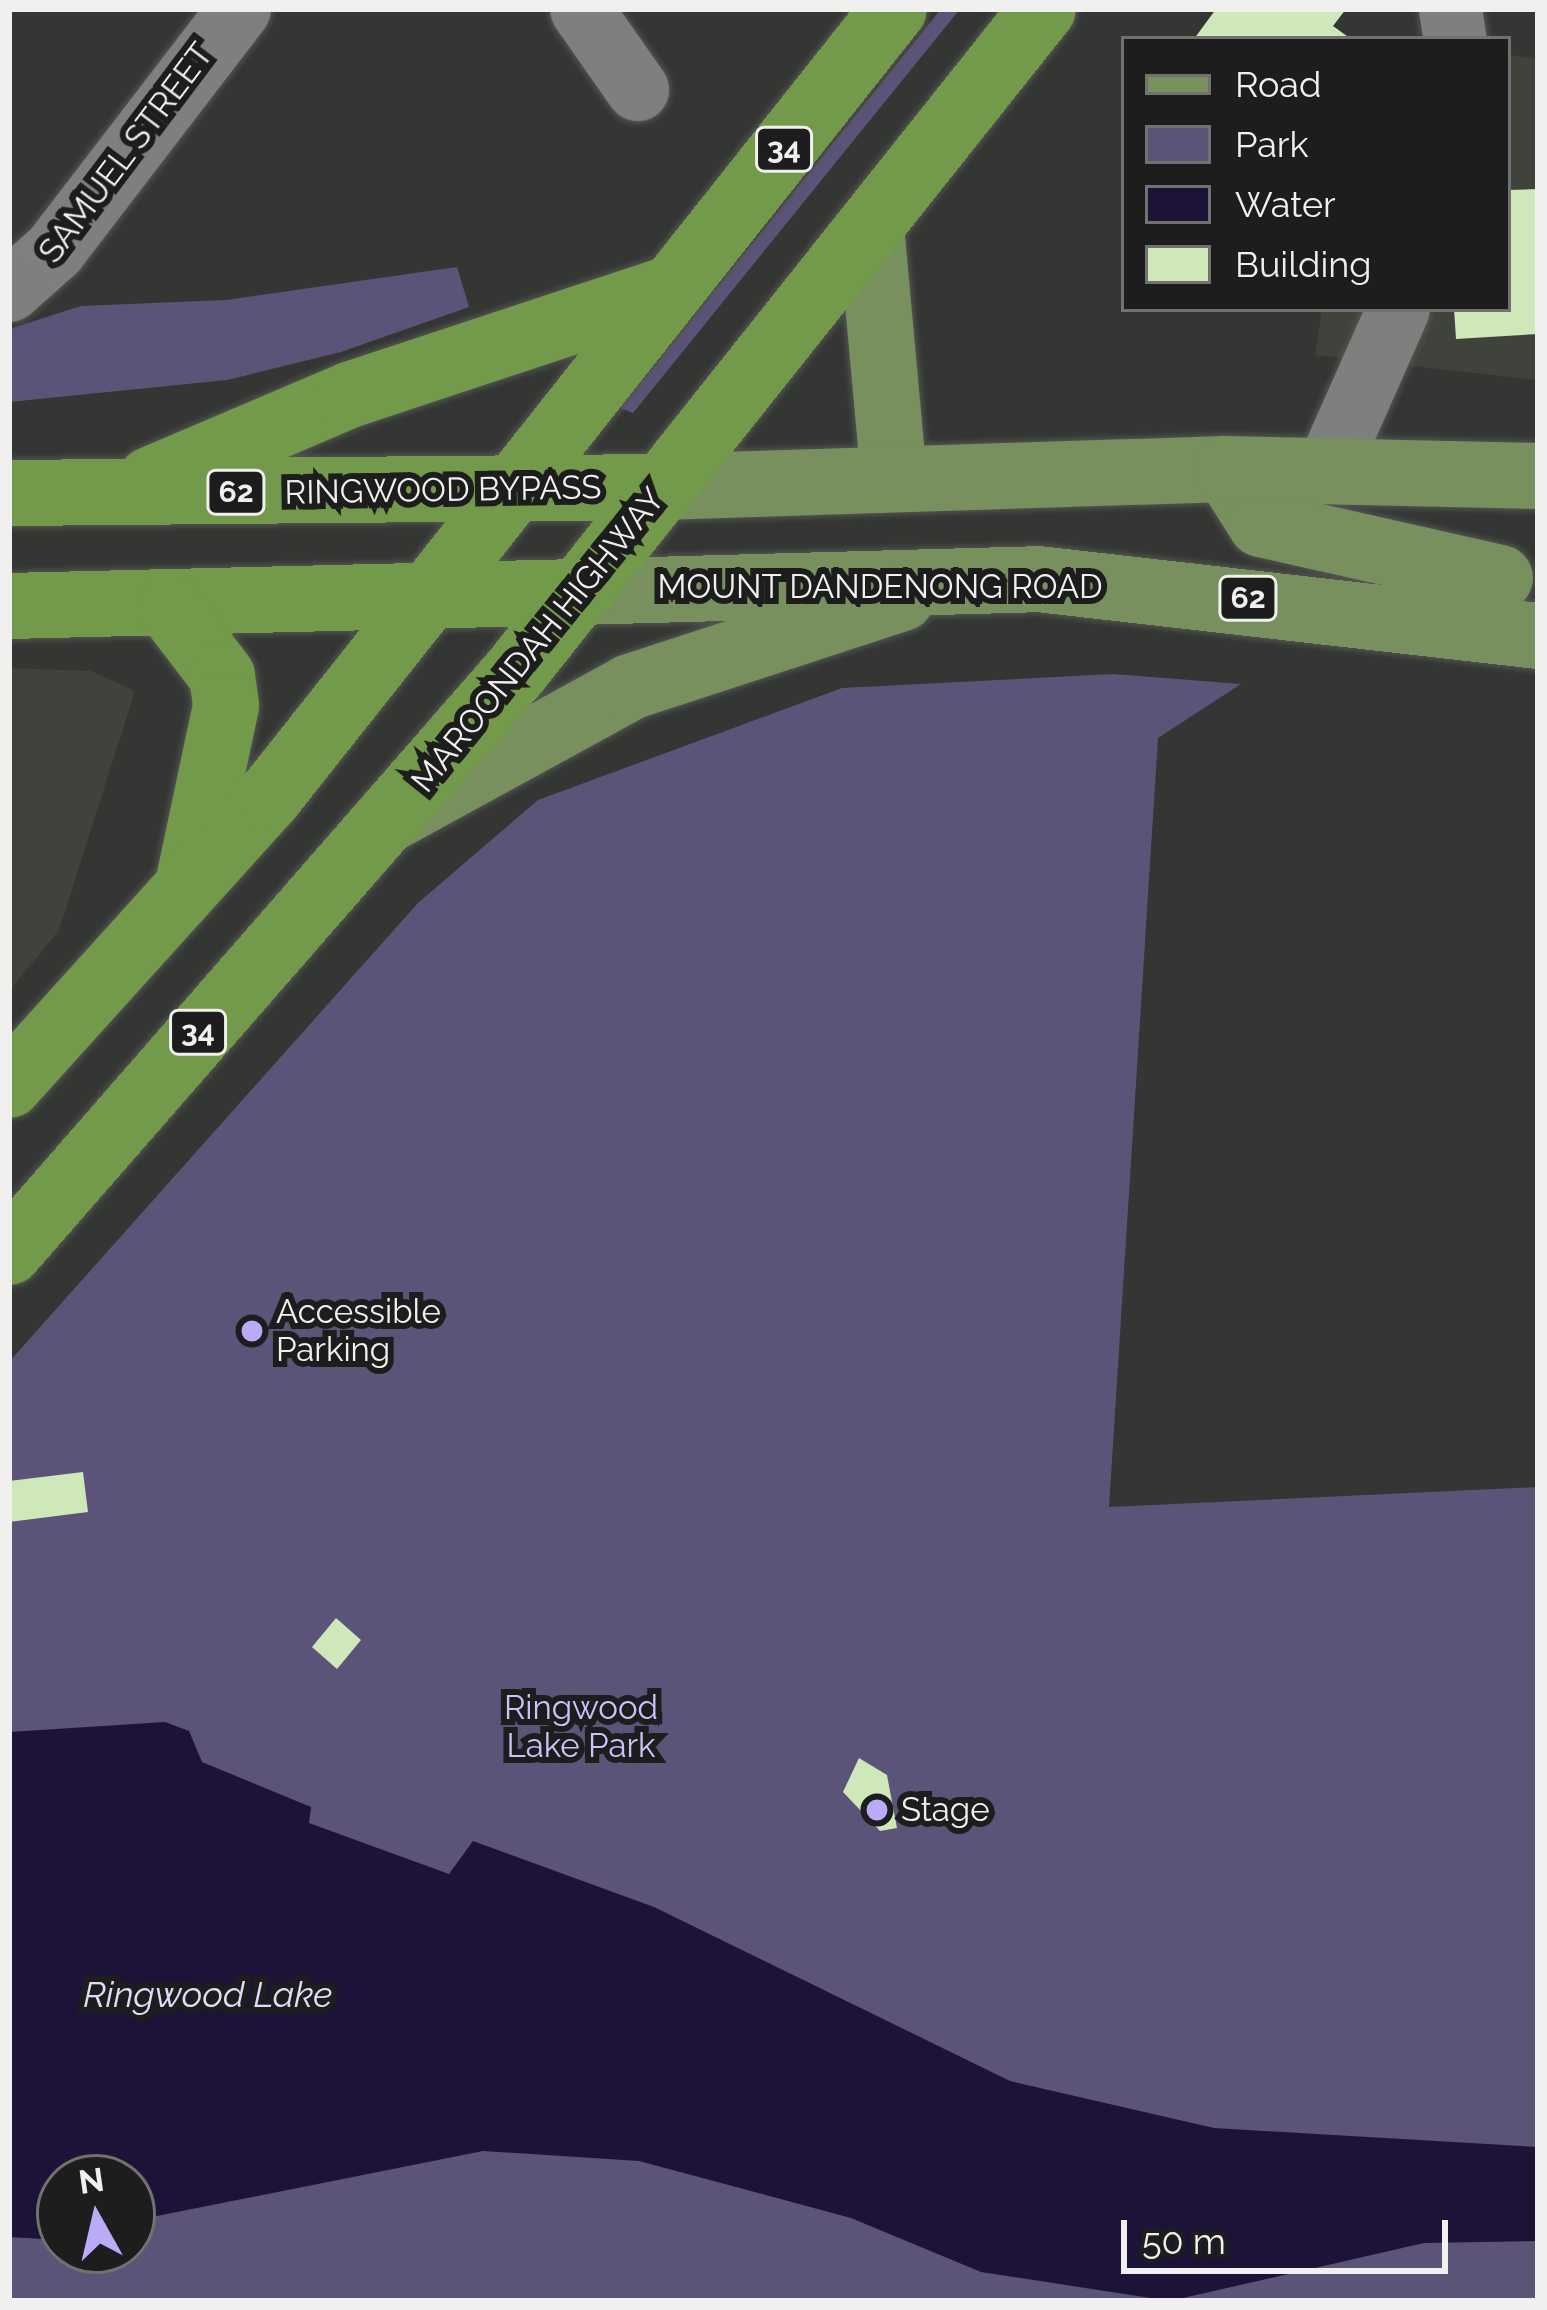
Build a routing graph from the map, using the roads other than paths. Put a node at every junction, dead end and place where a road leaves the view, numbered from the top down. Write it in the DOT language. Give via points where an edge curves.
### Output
graph roads {
  1 [pos="239,9"];
  2 [pos="581,9"];
  3 [pos="894,9"];
  4 [pos="1043,9"];
  5 [pos="637,89"];
  6 [pos="872,237"];
  7 [pos="673,288"];
  8 [pos="9,290"];
  9 [pos="1397,312"];
  10 [pos="1327,469"];
  11 [pos="1226,470"];
  12 [pos="1538,476"];
  13 [pos="894,477"];
  14 [pos="661,488"];
  15 [pos="518,489"];
  16 [pos="9,493"];
  17 [pos="119,494"];
  18 [pos="1538,497"];
  19 [pos="1500,578"];
  20 [pos="956,580"];
  21 [pos="579,592"];
  22 [pos="423,597"];
  23 [pos="9,606"];
  24 [pos="170,608"];
  25 [pos="1538,634"];
  26 [pos="393,817"];
  27 [pos="189,880"];
  28 [pos="9,1085"];
  29 [pos="9,1252"];
  1 -- 8 [label="street, SAMUEL STREET" via="54,250"];
  2 -- 5 [label="street"];
  3 -- 7 [label="highway, 34"];
  4 -- 6 [label="highway, MAROONDAH HIGHWAY / 34"];
  6 -- 13 [label="main road"];
  6 -- 14 [label="highway, MAROONDAH HIGHWAY / 34"];
  7 -- 15 [label="highway, 34"];
  7 -- 17 [label="highway" via="352,394"];
  9 -- 10 [label="street"];
  10 -- 11 [label="main road, 62"];
  10 -- 12 [label="main road, 62"];
  11 -- 13 [label="main road, 62"];
  11 -- 19 [label="main road" via="1261,524"];
  13 -- 14 [label="main road, 62"];
  14 -- 15 [label="highway, RINGWOOD BYPASS / 62"];
  14 -- 21 [label="highway, MAROONDAH HIGHWAY / 34"];
  15 -- 17 [label="highway, RINGWOOD BYPASS / 62"];
  15 -- 22 [label="highway, 34"];
  16 -- 17 [label="highway, RINGWOOD BYPASS / 62"];
  18 -- 19 [label="main road" via="1502,534"];
  19 -- 25 [label="main road"];
  20 -- 21 [label="main road, MOUNT DANDENONG ROAD / 62"];
  20 -- 25 [label="main road, MOUNT DANDENONG ROAD / 62" via="1155,588"];
  20 -- 26 [label="main road" via="630,687"];
  21 -- 22 [label="highway, 62"];
  21 -- 26 [label="highway, MAROONDAH HIGHWAY / 34"];
  22 -- 24 [label="highway, 62"];
  22 -- 27 [label="highway, 34" via="270,796"];
  23 -- 24 [label="highway, 62"];
  24 -- 27 [label="highway" via="222,676 226,706"];
  26 -- 29 [label="highway, MAROONDAH HIGHWAY / 34"];
  27 -- 28 [label="highway, 34"];
}
